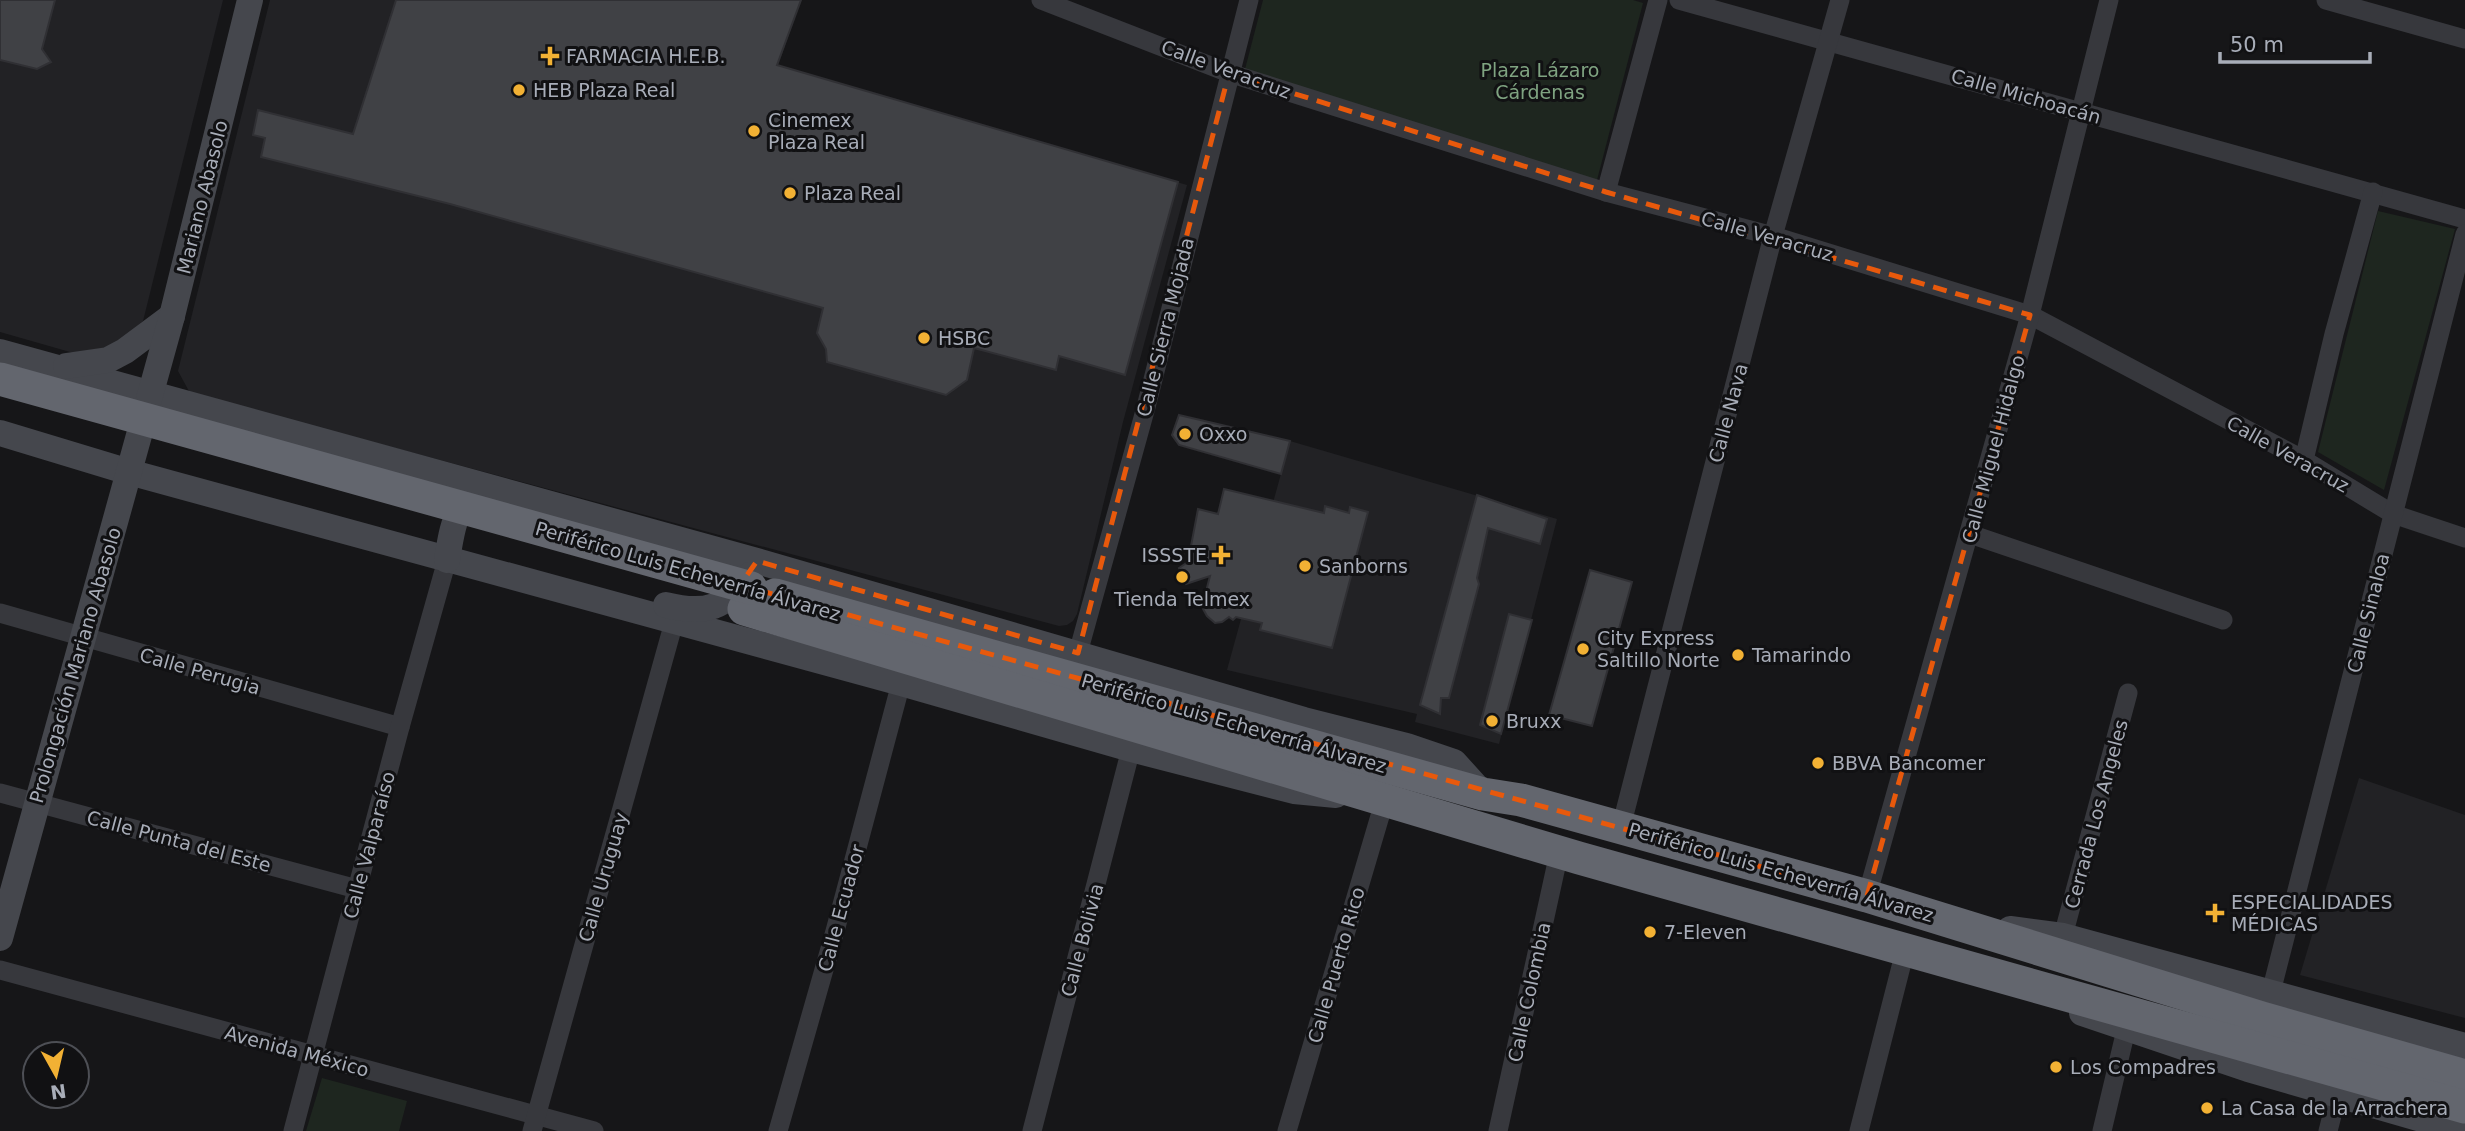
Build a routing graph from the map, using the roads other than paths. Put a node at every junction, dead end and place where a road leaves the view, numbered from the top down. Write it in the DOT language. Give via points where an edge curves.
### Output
graph roads {
  1 [pos="250,0"];
  2 [pos="1041,0"];
  3 [pos="1099,0"];
  4 [pos="1249,0"];
  5 [pos="1658,0"];
  6 [pos="1679,0"];
  7 [pos="1840,0"];
  8 [pos="2109,0"];
  9 [pos="2326,0"];
  10 [pos="1094,20"];
  11 [pos="2465,39"];
  12 [pos="1829,41"];
  13 [pos="1229,73"];
  14 [pos="2080,111"];
  15 [pos="1606,192"];
  16 [pos="2373,192"];
  17 [pos="2465,219"];
  18 [pos="2465,234"];
  19 [pos="1773,236"];
  20 [pos="2030,314"];
  21 [pos="172,316"];
  22 [pos="0,352"];
  23 [pos="56,368"];
  24 [pos="0,379"];
  25 [pos="151,393"];
  26 [pos="0,403"];
  27 [pos="0,433"];
  28 [pos="2304,460"];
  29 [pos="129,472"];
  30 [pos="2393,514"];
  31 [pos="646,531"];
  32 [pos="1970,534"];
  33 [pos="2465,538"];
  34 [pos="447,560"];
  35 [pos="751,586"];
  36 [pos="0,613"];
  37 [pos="2223,620"];
  38 [pos="674,622"];
  39 [pos="84,638"];
  40 [pos="1078,653"];
  41 [pos="901,684"];
  42 [pos="2128,693"];
  43 [pos="400,727"];
  44 [pos="1131,749"];
  45 [pos="0,793"];
  46 [pos="1483,793"];
  47 [pos="1376,797"];
  48 [pos="36,803"];
  49 [pos="1620,827"];
  50 [pos="1559,853"];
  51 [pos="357,889"];
  52 [pos="1867,896"];
  53 [pos="1957,922"];
  54 [pos="2063,936"];
  55 [pos="0,938"];
  56 [pos="1905,951"];
  57 [pos="0,970"];
  58 [pos="2048,991"];
  59 [pos="2261,1019"];
  60 [pos="2126,1030"];
  61 [pos="2465,1046"];
  62 [pos="314,1056"];
  63 [pos="2465,1076"];
  64 [pos="2337,1096"];
  65 [pos="2465,1107"];
  66 [pos="534,1123"];
  67 [pos="293,1131"];
  68 [pos="594,1131"];
  69 [pos="778,1131"];
  70 [pos="1032,1131"];
  71 [pos="1287,1131"];
  72 [pos="1498,1131"];
  73 [pos="1859,1131"];
  74 [pos="2102,1131"];
  75 [pos="2328,1131"];
  76 [pos="2463,1131"];
  1 -- 21 [label="street, Mariano Abasolo"];
  2 -- 10 [label="street, Calle Veracruz"];
  3 -- 10 [label="street"];
  4 -- 13 [label="street, Calle Sierra Mojada"];
  5 -- 15 [label="street"];
  6 -- 12 [label="street, Calle Michoacán"];
  7 -- 12 [label="street, Calle Nava"];
  8 -- 14 [label="street, Calle Miguel Hidalgo"];
  9 -- 11 [label="street"];
  10 -- 13 [label="street, Calle Veracruz"];
  12 -- 14 [label="street, Calle Michoacán"];
  12 -- 19 [label="street, Calle Nava"];
  13 -- 15 [label="street, Calle Veracruz"];
  13 -- 40 [label="street, Calle Sierra Mojada" via="1146,407"];
  14 -- 16 [label="street, Calle Michoacán"];
  14 -- 20 [label="street, Calle Miguel Hidalgo"];
  15 -- 19 [label="street, Calle Veracruz"];
  16 -- 17 [label="street, Calle Michoacán"];
  16 -- 28 [label="street"];
  18 -- 30 [label="street, Calle Sinaloa"];
  19 -- 20 [label="street, Calle Veracruz"];
  19 -- 49 [label="street, Calle Nava"];
  20 -- 28 [label="street, Calle Veracruz"];
  20 -- 32 [label="street, Calle Miguel Hidalgo"];
  21 -- 23 [label="street" via="108,360"];
  21 -- 25 [label="street, Mariano Abasolo"];
  22 -- 23 [label="street"];
  23 -- 25 [label="street"];
  24 -- 35 [label="highway, Periférico Luis Echeverría Álvarez, bridge"];
  25 -- 29 [label="street, Prolongación Mariano Abasolo"];
  25 -- 31 [label="street"];
  26 -- 35 [label="highway, Periférico Luis Echeverría Álvarez"];
  27 -- 29 [label="street"];
  28 -- 30 [label="street, Calle Veracruz"];
  29 -- 34 [label="street"];
  29 -- 39 [label="street, Prolongación Mariano Abasolo"];
  30 -- 33 [label="street, Calle Veracruz"];
  30 -- 59 [label="street, Calle Sinaloa"];
  31 -- 34 [label="street" via="628,537 599,536 466,507 460,511"];
  31 -- 35 [label="street"];
  32 -- 37 [label="street"];
  32 -- 52 [label="street, Calle Miguel Hidalgo"];
  34 -- 35 [label="street" via="481,556 688,611 703,610 729,597 747,579"];
  34 -- 38 [label="street"];
  34 -- 43 [label="street, Calle Valparaíso"];
  35 -- 40 [label="street"];
  35 -- 46 [label="highway, Periférico Luis Echeverría Álvarez"];
  35 -- 47 [label="highway, Periférico Luis Echeverría Álvarez"];
  36 -- 39 [label="street, Calle Perugia"];
  38 -- 41 [label="street"];
  38 -- 66 [label="street, Calle Uruguay"];
  39 -- 43 [label="street, Calle Perugia"];
  39 -- 48 [label="street, Prolongación Mariano Abasolo"];
  40 -- 46 [label="street" via="1454,762"];
  41 -- 44 [label="street"];
  41 -- 69 [label="street, Calle Ecuador"];
  42 -- 54 [label="street, Cerrada Los Angeles"];
  43 -- 51 [label="street, Calle Valparaíso"];
  44 -- 47 [label="street" via="1294,791"];
  44 -- 70 [label="street, Calle Bolivia"];
  45 -- 48 [label="street, Calle Punta del Este"];
  46 -- 49 [label="highway, Periférico Luis Echeverría Álvarez"];
  47 -- 50 [label="highway, Periférico Luis Echeverría Álvarez"];
  47 -- 71 [label="street, Calle Puerto Rico"];
  48 -- 51 [label="street, Calle Punta del Este"];
  48 -- 55 [label="street, Prolongación Mariano Abasolo"];
  49 -- 52 [label="highway, Periférico Luis Echeverría Álvarez"];
  50 -- 56 [label="highway, Periférico Luis Echeverría Álvarez"];
  50 -- 72 [label="street, Calle Colombia"];
  51 -- 62 [label="street, Calle Valparaíso"];
  52 -- 53 [label="highway, Periférico Luis Echeverría Álvarez"];
  53 -- 54 [label="street"];
  53 -- 59 [label="highway, Periférico Luis Echeverría Álvarez"];
  54 -- 59 [label="street"];
  56 -- 58 [label="highway, Periférico Luis Echeverría Álvarez"];
  56 -- 73 [label="street"];
  57 -- 62 [label="street, Avenida México"];
  58 -- 59 [label="highway, Periférico Luis Echeverría Álvarez"];
  58 -- 60 [label="street, Periférico Luis Echeverría Álvarez" via="2067,1006"];
  59 -- 61 [label="street"];
  59 -- 63 [label="highway, Periférico Luis Echeverría Álvarez"];
  59 -- 65 [label="highway, Periférico Luis Echeverría Álvarez"];
  60 -- 64 [label="street, Periférico Luis Echeverría Álvarez"];
  60 -- 74 [label="street"];
  62 -- 66 [label="street, Avenida México"];
  62 -- 67 [label="street, Calle Valparaíso"];
  64 -- 75 [label="street"];
  64 -- 76 [label="street, Periférico Luis Echeverría Álvarez"];
  66 -- 68 [label="street, Avenida México"];
}
